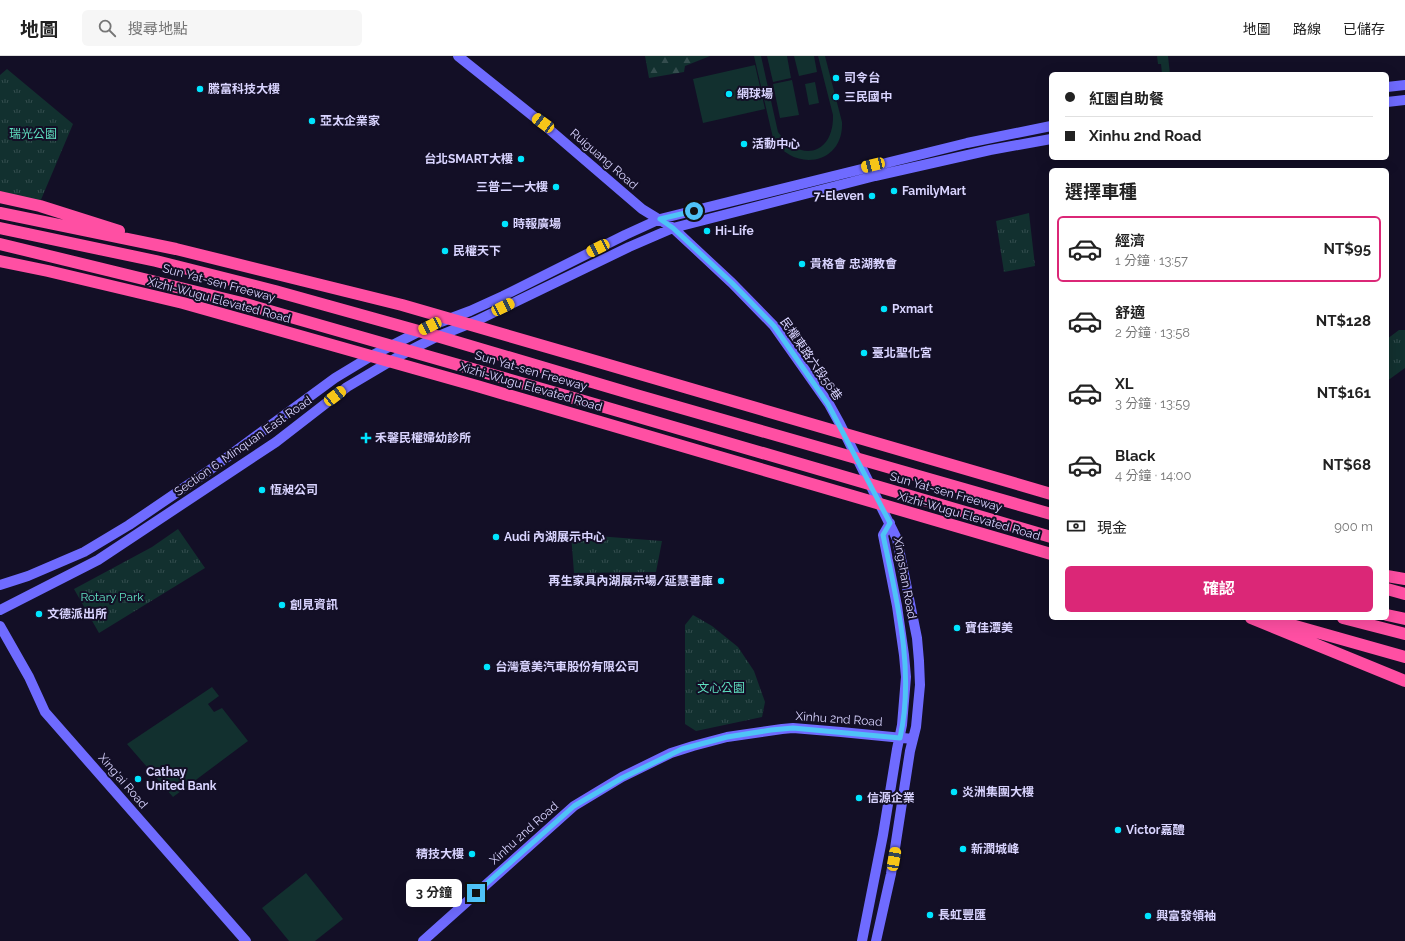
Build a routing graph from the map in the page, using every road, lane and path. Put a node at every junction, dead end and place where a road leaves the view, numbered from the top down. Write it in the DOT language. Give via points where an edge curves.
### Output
graph roads {
  1 [pos="458,56"];
  2 [pos="1405,85"];
  3 [pos="1389,87"];
  4 [pos="1405,100"];
  5 [pos="1389,102"];
  6 [pos="1049,126"];
  7 [pos="1049,139"];
  8 [pos="0,197"];
  9 [pos="0,213"];
  10 [pos="660,219"];
  11 [pos="0,228"];
  12 [pos="673,228"];
  13 [pos="0,244"];
  14 [pos="176,249"];
  15 [pos="0,261"];
  16 [pos="1049,493"];
  17 [pos="1049,513"];
  18 [pos="890,523"];
  19 [pos="1049,536"];
  20 [pos="1049,553"];
  21 [pos="1389,576"];
  22 [pos="1405,578"];
  23 [pos="0,585"];
  24 [pos="1389,590"];
  25 [pos="1405,594"];
  26 [pos="0,610"];
  27 [pos="1389,615"];
  28 [pos="1405,619"];
  29 [pos="1256,620"];
  30 [pos="1276,620"];
  31 [pos="1351,620"];
  32 [pos="0,626"];
  33 [pos="1405,634"];
  34 [pos="1405,657"];
  35 [pos="1405,681"];
  36 [pos="900,738"];
  37 [pos="913,739"];
  38 [pos="246,941"];
  39 [pos="423,941"];
  40 [pos="862,941"];
  41 [pos="876,941"];
  1 -- 10 [label="street, Ruiguang Road" via="543,123 642,209"];
  2 -- 3 [label="street"];
  4 -- 5 [label="street"];
  6 -- 10 [label="street, Section 6, Minquan East Road" via="959,144"];
  7 -- 12 [label="street, Section 6, Minquan East Road" via="875,176"];
  8 -- 14 [label="highway" via="61,212"];
  9 -- 14 [label="highway"];
  10 -- 12 [label="street, 民權東路六段56巷"];
  10 -- 23 [label="street, Section 6, Minquan East Road" via="503,296 430,326 373,355 335,378 207,472 129,525 84,552"];
  11 -- 17 [label="highway, Sun Yat-sen Freeway" via="156,261 275,291"];
  12 -- 18 [label="street, 民權東路六段56巷" via="774,326 828,404"];
  12 -- 26 [label="street, Section 6, Minquan East Road" via="401,355 347,387 276,442 98,560"];
  13 -- 19 [label="highway, Sun Yat-sen Freeway" via="242,303"];
  14 -- 16 [label="highway" via="402,305"];
  15 -- 20 [label="highway, Xizhi-Wugu Elevated Road" via="205,310 477,386"];
  18 -- 36 [label="street, Xingshan Road" via="883,535 897,606 906,677"];
  18 -- 37 [label="street, Xingshan Road" via="897,539 919,654 920,685"];
  21 -- 22 [label="highway"];
  24 -- 25 [label="highway"];
  27 -- 28 [label="highway"];
  29 -- 35 [label="highway"];
  30 -- 34 [label="highway"];
  31 -- 33 [label="highway"];
  32 -- 38 [label="street, Xing'ai Road" via="29,677 45,712"];
  36 -- 37 [label="street, Xinhu 2nd Road"];
  36 -- 39 [label="street, Xinhu 2nd Road" via="793,728 727,737 671,753 574,806"];
  36 -- 40 [label="street, Xingshan Road"];
  37 -- 41 [label="street, Xingshan Road" via="891,874"];
}
